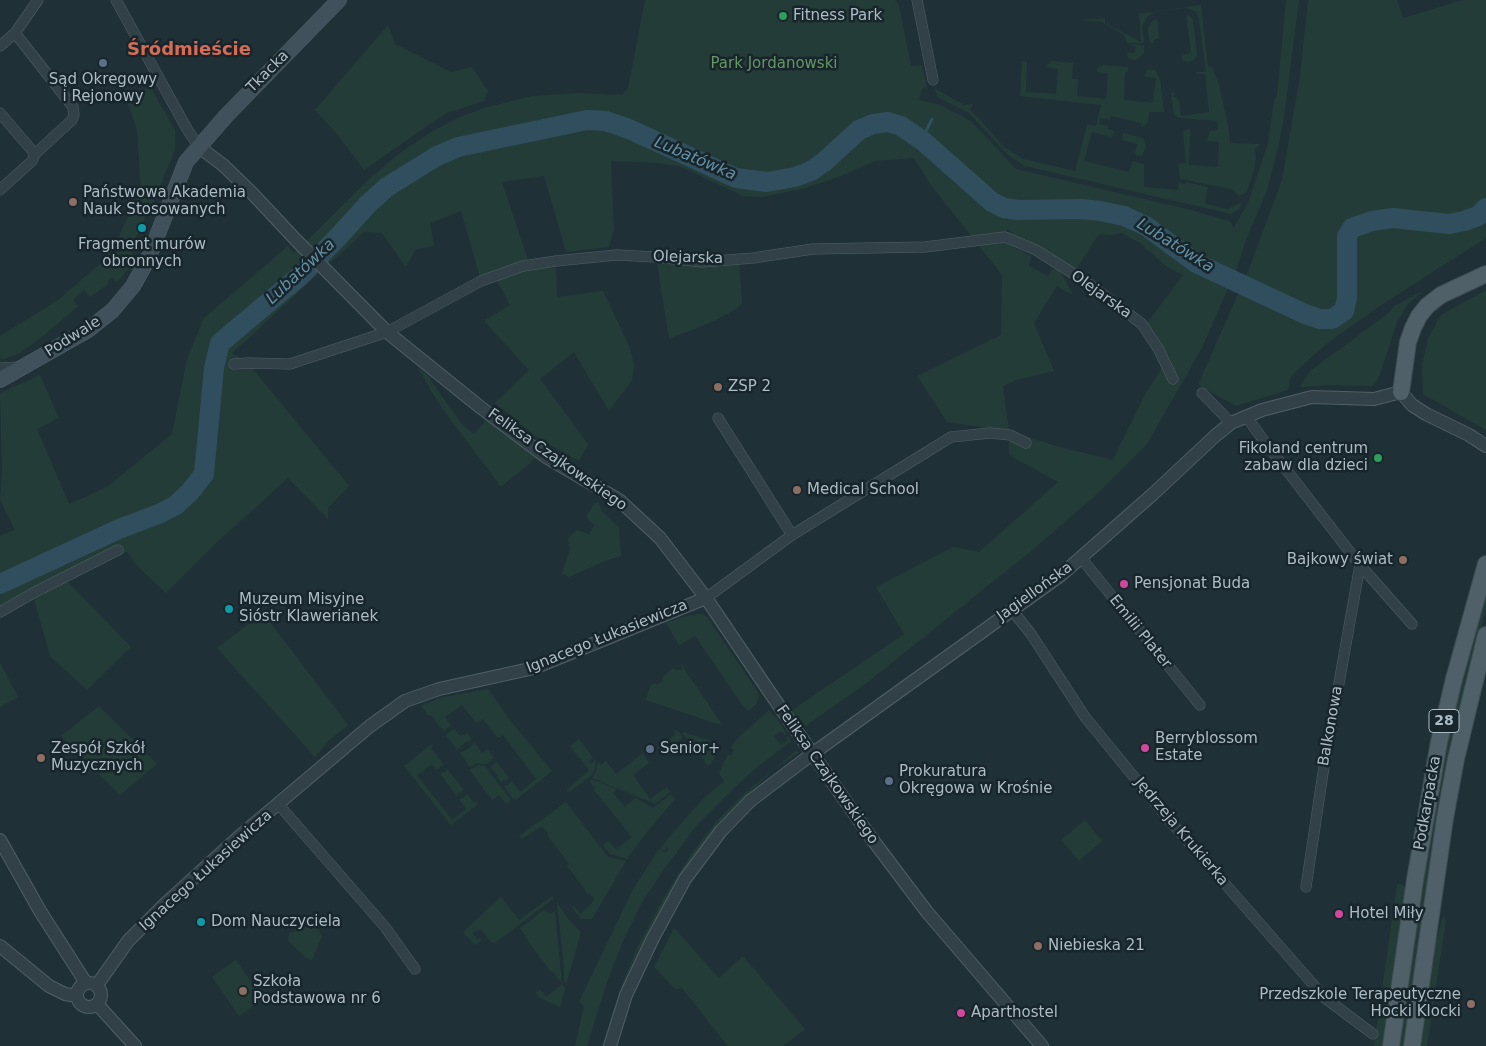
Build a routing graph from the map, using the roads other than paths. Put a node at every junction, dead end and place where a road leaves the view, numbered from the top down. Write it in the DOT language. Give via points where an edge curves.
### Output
graph roads {
  1 [pos="38,0"];
  2 [pos="116,0"];
  3 [pos="339,0"];
  4 [pos="917,0"];
  5 [pos="0,31"];
  6 [pos="12,36"];
  7 [pos="0,46"];
  8 [pos="933,80"];
  9 [pos="0,113"];
  10 [pos="200,147"];
  11 [pos="35,154"];
  12 [pos="0,190"];
  13 [pos="1486,274"];
  14 [pos="387,332"];
  15 [pos="234,364"];
  16 [pos="25,367"];
  17 [pos="0,368"];
  18 [pos="1173,379"];
  19 [pos="0,380"];
  20 [pos="1400,392"];
  21 [pos="1202,393"];
  22 [pos="1246,416"];
  23 [pos="718,418"];
  24 [pos="1231,423"];
  25 [pos="1026,443"];
  26 [pos="1486,446"];
  27 [pos="792,535"];
  28 [pos="118,550"];
  29 [pos="1081,558"];
  30 [pos="1486,564"];
  31 [pos="1360,565"];
  32 [pos="706,598"];
  33 [pos="1012,610"];
  34 [pos="0,612"];
  35 [pos="1412,624"];
  36 [pos="1486,635"];
  37 [pos="1200,705"];
  38 [pos="812,754"];
  39 [pos="279,805"];
  40 [pos="0,840"];
  41 [pos="1306,887"];
  42 [pos="0,946"];
  43 [pos="415,969"];
  44 [pos="91,984"];
  45 [pos="77,996"];
  46 [pos="97,1004"];
  47 [pos="1373,1034"];
  48 [pos="135,1046"];
  49 [pos="610,1046"];
  50 [pos="1042,1046"];
  51 [pos="1392,1046"];
  52 [pos="1412,1046"];
  1 -- 6 [label="street"];
  2 -- 10 [label="street, Feliksa Czajkowskiego"];
  3 -- 10 [label="main road, Tkacka"];
  4 -- 8 [label="street"];
  5 -- 6 [label="street"];
  6 -- 7 [label="street"];
  6 -- 11 [label="street" via="73,107 72,120"];
  9 -- 11 [label="street"];
  10 -- 14 [label="street, Feliksa Czajkowskiego" via="252,193"];
  10 -- 16 [label="main road, Podwale" via="186,162 148,259 133,286 113,310 88,330"];
  11 -- 12 [label="street" via="32,161"];
  13 -- 20 [label="main road" via="1441,295 1419,316 1408,342"];
  14 -- 15 [label="street, Olejarska" via="290,364"];
  14 -- 18 [label="street, Olejarska" via="481,281 524,266 548,262 616,256 702,262 813,249 925,247 1005,232 1085,281 1142,324"];
  14 -- 32 [label="street, Feliksa Czajkowskiego" via="546,457 619,500 660,538"];
  16 -- 17 [label="street"];
  16 -- 19 [label="main road, Podwale"];
  20 -- 22 [label="street, Jagiellońska" via="1374,399 1312,397"];
  20 -- 26 [label="street" via="1426,414"];
  21 -- 24 [label="street"];
  22 -- 24 [label="street, Jagiellońska"];
  22 -- 31 [label="street"];
  23 -- 27 [label="street"];
  24 -- 29 [label="street, Jagiellońska"];
  25 -- 27 [label="street" via="1010,435 990,433 951,437"];
  27 -- 32 [label="street"];
  28 -- 34 [label="street"];
  29 -- 33 [label="street, Jagiellońska"];
  29 -- 37 [label="street, Emilii Plater"];
  30 -- 51 [label="main road, Podkarpacka / 28" via="1439,742"];
  31 -- 35 [label="street"];
  31 -- 41 [label="street, Balkonowa"];
  32 -- 38 [label="street, Feliksa Czajkowskiego"];
  32 -- 39 [label="street, Ignacego Łukasiewicza" via="534,668 406,701 370,726"];
  33 -- 38 [label="street, Jagiellońska"];
  33 -- 47 [label="street, Jędrzeja Krukierka" via="1085,717 1170,821 1325,998"];
  36 -- 52 [label="main road, Podkarpacka / 28" via="1445,818"];
  38 -- 49 [label="street, Jagiellońska" via="750,801 721,831 685,879 626,995"];
  38 -- 50 [label="street, Feliksa Czajkowskiego" via="927,912"];
  39 -- 43 [label="street, Ignacego Łukasiewicza" via="384,927"];
  39 -- 44 [label="street, Ignacego Łukasiewicza" via="163,906"];
  40 -- 44 [label="street" via="40,911"];
  42 -- 45 [label="street" via="48,986"];
  44 -- 45 [label="street" via="80,986"];
  44 -- 46 [label="street" via="100,990 102,996"];
  45 -- 46 [label="street" via="83,1006"];
  46 -- 48 [label="street"];
}
